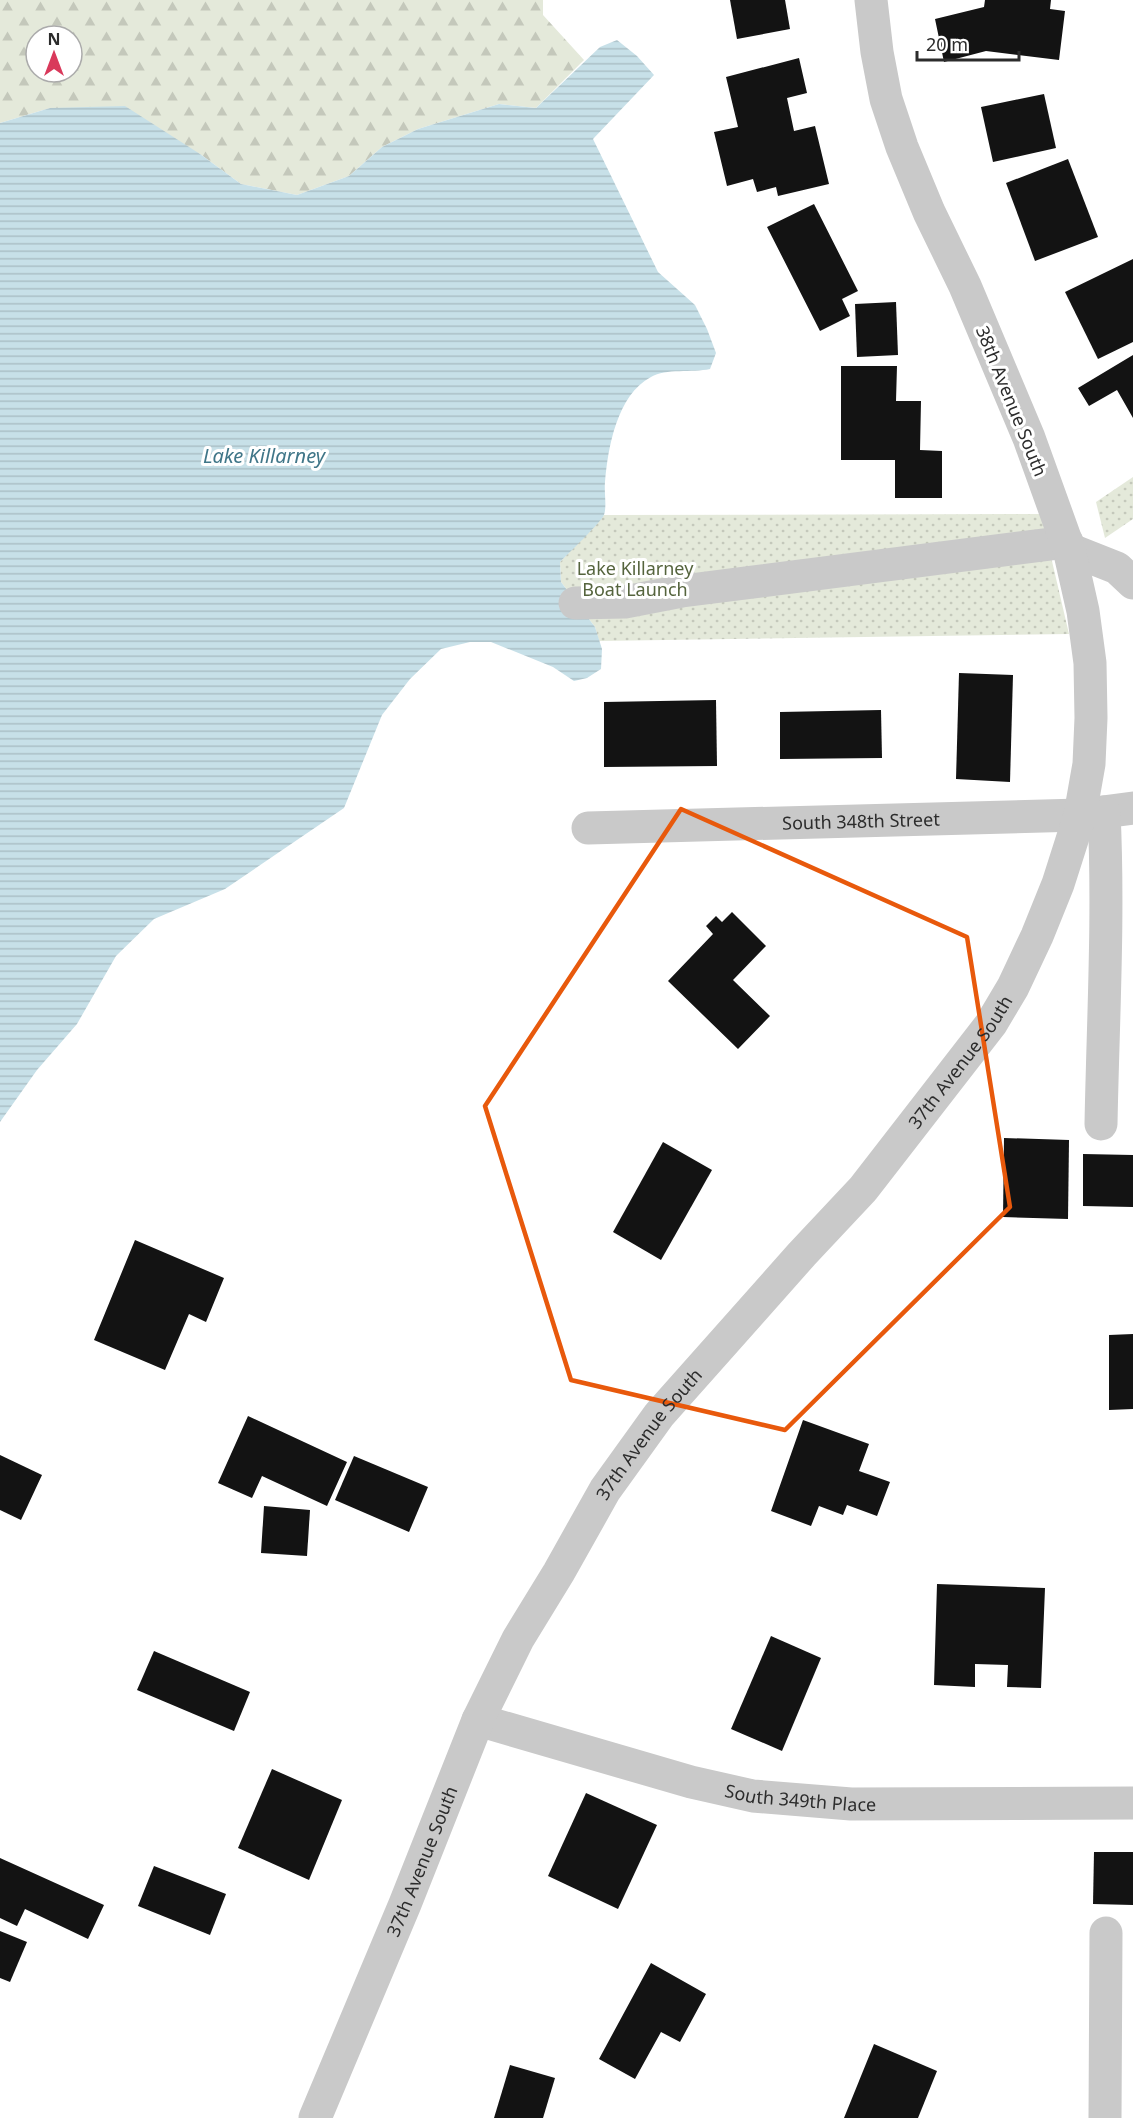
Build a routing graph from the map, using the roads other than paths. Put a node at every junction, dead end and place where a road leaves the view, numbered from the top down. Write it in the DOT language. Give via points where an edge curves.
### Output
graph roads {
  1 [pos="871,0"];
  2 [pos="1068,545"];
  3 [pos="1133,583"];
  4 [pos="575,603"];
  5 [pos="1106,812"];
  6 [pos="588,828"];
  7 [pos="1101,1124"];
  8 [pos="478,1720"];
  9 [pos="1133,1803"];
  10 [pos="1106,1933"];
  11 [pos="315,2118"];
  12 [pos="1106,2118"];
  1 -- 2 [label="street, 38th Avenue South" via="886,99 902,147 1025,428"];
  2 -- 3 [label="street" via="1117,568"];
  2 -- 4 [label="street" via="682,591 625,602"];
  2 -- 5 [label="street, 38th Avenue South" via="1090,663 1089,764"];
  5 -- 6 [label="street, South 348th Street"];
  5 -- 7 [label="street"];
  5 -- 8 [label="street, 37th Avenue South" via="1058,884 1013,987 991,1024 863,1189 659,1415 605,1490 518,1639"];
  8 -- 9 [label="street, South 349th Place" via="691,1782 753,1796 851,1804"];
  8 -- 11 [label="street, 37th Avenue South"];
  10 -- 12 [label="street"];
}
